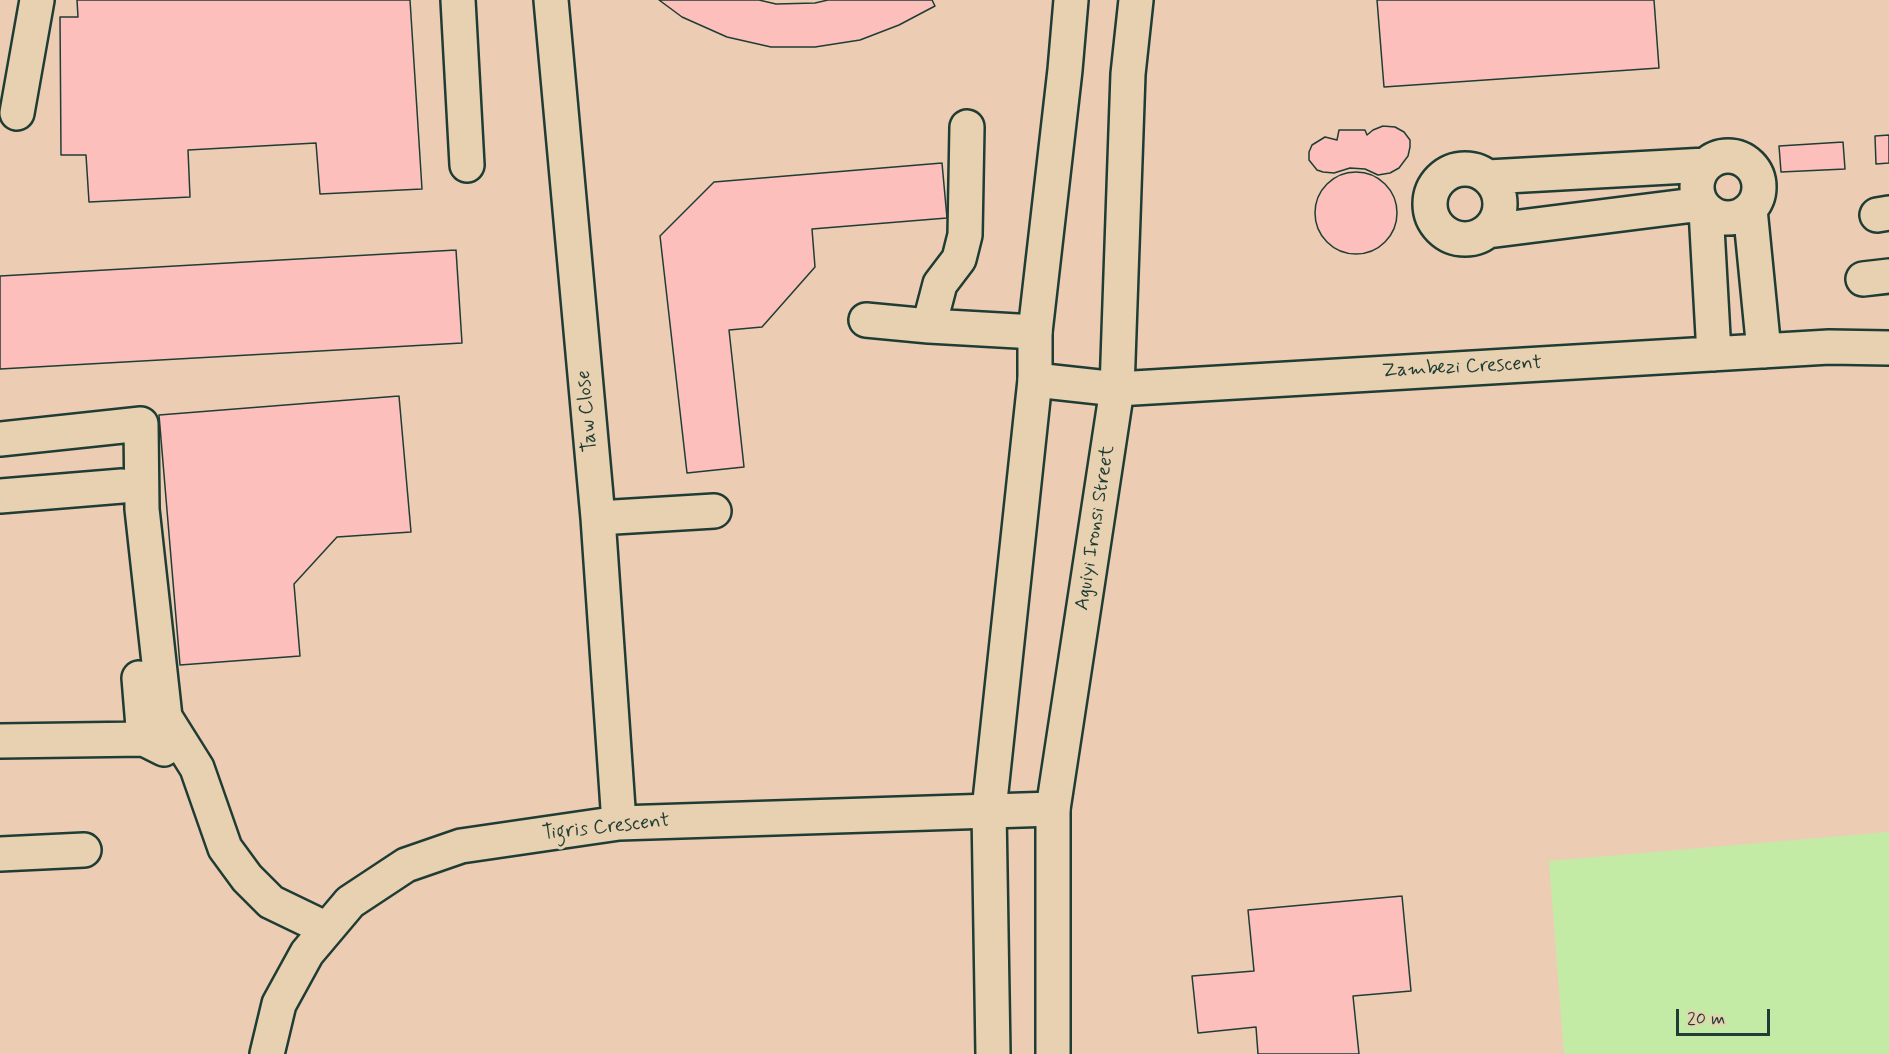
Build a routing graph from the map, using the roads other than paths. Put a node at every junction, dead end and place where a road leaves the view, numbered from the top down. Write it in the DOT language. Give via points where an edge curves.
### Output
graph roads {
  1 [pos="37,0"];
  2 [pos="458,0"];
  3 [pos="551,0"];
  4 [pos="1071,0"];
  5 [pos="1136,0"];
  6 [pos="17,113"];
  7 [pos="967,127"];
  8 [pos="466,165"];
  9 [pos="1706,165"];
  10 [pos="1488,177"];
  11 [pos="1704,207"];
  12 [pos="1750,209"];
  13 [pos="1488,231"];
  14 [pos="866,320"];
  15 [pos="929,326"];
  16 [pos="1035,332"];
  17 [pos="1889,348"];
  18 [pos="1764,351"];
  19 [pos="1714,354"];
  20 [pos="1035,380"];
  21 [pos="1118,389"];
  22 [pos="116,427"];
  23 [pos="0,440"];
  24 [pos="122,486"];
  25 [pos="0,496"];
  26 [pos="714,511"];
  27 [pos="598,518"];
  28 [pos="144,738"];
  29 [pos="0,741"];
  30 [pos="197,768"];
  31 [pos="1053,808"];
  32 [pos="989,810"];
  33 [pos="619,823"];
  34 [pos="84,850"];
  35 [pos="0,854"];
  36 [pos="327,929"];
  37 [pos="267,1054"];
  38 [pos="993,1054"];
  39 [pos="1053,1054"];
  1 -- 6 [label="street"];
  2 -- 8 [label="street"];
  3 -- 27 [label="street, Taw Close"];
  4 -- 16 [label="street"];
  5 -- 21 [label="street, Aguiyi Ironsi Street" via="1128,74"];
  7 -- 15 [label="street" via="965,235 959,259 940,284"];
  9 -- 10 [label="street"];
  9 -- 11 [label="street" via="1697,187"];
  9 -- 12 [label="street" via="1728,156 1750,165 1759,187"];
  10 -- 13 [label="street" via="1496,186 1500,210"];
  10 -- 13 [label="street" via="1477,171 1453,170 1434,186 1430,198 1434,222 1442,231 1465,240"];
  11 -- 12 [label="street" via="1728,218 1741,216"];
  11 -- 13 [label="street"];
  11 -- 19 [label="street"];
  12 -- 18 [label="street"];
  14 -- 15 [label="street"];
  15 -- 16 [label="street"];
  16 -- 20 [label="street"];
  17 -- 18 [label="street, Zambezi Crescent"];
  18 -- 19 [label="street, Zambezi Crescent"];
  19 -- 21 [label="street, Zambezi Crescent"];
  20 -- 21 [label="street, Zambezi Crescent"];
  20 -- 32 [label="street"];
  21 -- 31 [label="street, Aguiyi Ironsi Street"];
  22 -- 23 [label="street"];
  22 -- 24 [label="street"];
  22 -- 30 [label="street" via="141,424 142,509 165,717"];
  24 -- 25 [label="street"];
  24 -- 28 [label="street"];
  26 -- 27 [label="street"];
  27 -- 33 [label="street, Taw Close"];
  28 -- 29 [label="street"];
  28 -- 30 [label="street"];
  30 -- 36 [label="street" via="225,848 247,878 271,902"];
  31 -- 32 [label="street, Tigris Crescent"];
  31 -- 39 [label="street, Aguiyi Ironsi Street"];
  32 -- 33 [label="street, Tigris Crescent"];
  32 -- 38 [label="street"];
  33 -- 36 [label="street, Tigris Crescent" via="461,846 406,865 350,902"];
  34 -- 35 [label="street"];
  36 -- 37 [label="street, Tigris Crescent" via="307,953 279,1004"];
}
